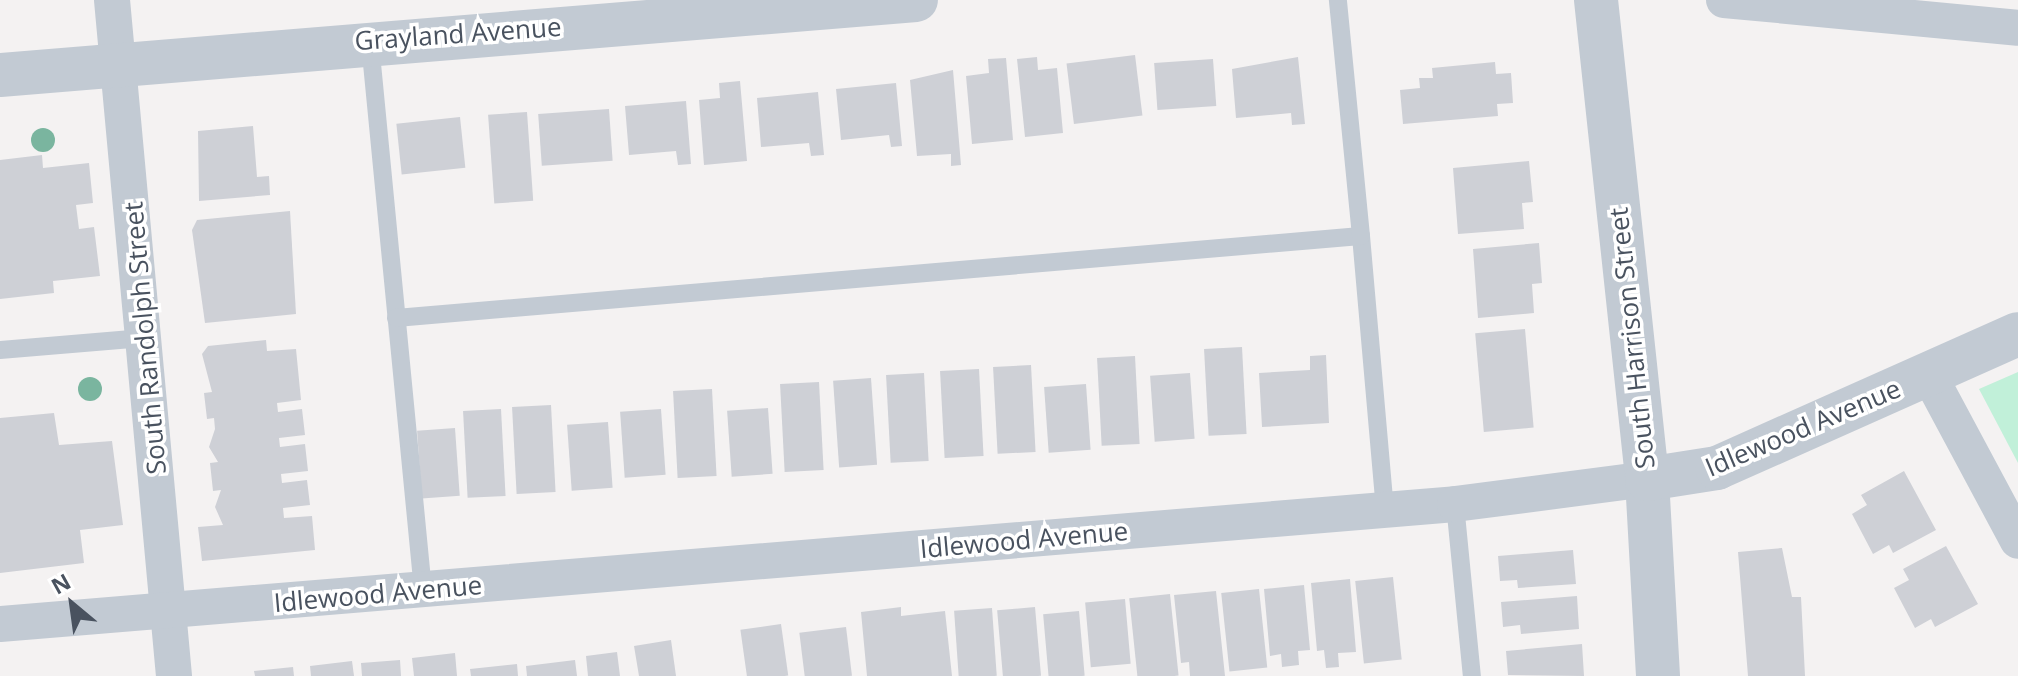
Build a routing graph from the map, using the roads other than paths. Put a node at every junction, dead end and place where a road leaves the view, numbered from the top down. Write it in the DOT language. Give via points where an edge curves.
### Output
graph roads {
  1 [pos="112,0"];
  2 [pos="916,0"];
  3 [pos="1338,0"];
  4 [pos="1596,0"];
  5 [pos="1724,0"];
  6 [pos="2018,28"];
  7 [pos="370,40"];
  8 [pos="118,64"];
  9 [pos="0,75"];
  10 [pos="1361,236"];
  11 [pos="396,318"];
  12 [pos="2018,334"];
  13 [pos="144,338"];
  14 [pos="0,350"];
  15 [pos="1929,375"];
  16 [pos="1647,479"];
  17 [pos="1455,504"];
  18 [pos="1385,510"];
  19 [pos="2018,541"];
  20 [pos="423,590"];
  21 [pos="167,610"];
  22 [pos="0,624"];
  23 [pos="174,676"];
  24 [pos="1472,676"];
  25 [pos="1658,676"];
  1 -- 8 [label="street, South Randolph Street"];
  2 -- 7 [label="street, Grayland Avenue"];
  3 -- 10 [label="lane"];
  4 -- 16 [label="street, South Harrison Street"];
  5 -- 6 [label="street"];
  7 -- 8 [label="street, Grayland Avenue"];
  7 -- 11 [label="lane"];
  8 -- 9 [label="street, Grayland Avenue"];
  8 -- 13 [label="street, South Randolph Street"];
  10 -- 11 [label="lane"];
  10 -- 18 [label="lane"];
  11 -- 20 [label="lane"];
  12 -- 15 [label="street, Idlewood Avenue"];
  13 -- 14 [label="lane"];
  13 -- 21 [label="street, South Randolph Street"];
  15 -- 16 [label="street, Idlewood Avenue" via="1717,468"];
  15 -- 19 [label="street"];
  16 -- 17 [label="street, Idlewood Avenue"];
  16 -- 25 [label="street, South Harrison Street"];
  17 -- 18 [label="street, Idlewood Avenue"];
  17 -- 24 [label="lane"];
  18 -- 20 [label="street, Idlewood Avenue"];
  20 -- 21 [label="street, Idlewood Avenue"];
  21 -- 22 [label="street, Idlewood Avenue"];
  21 -- 23 [label="street, South Randolph Street"];
}
